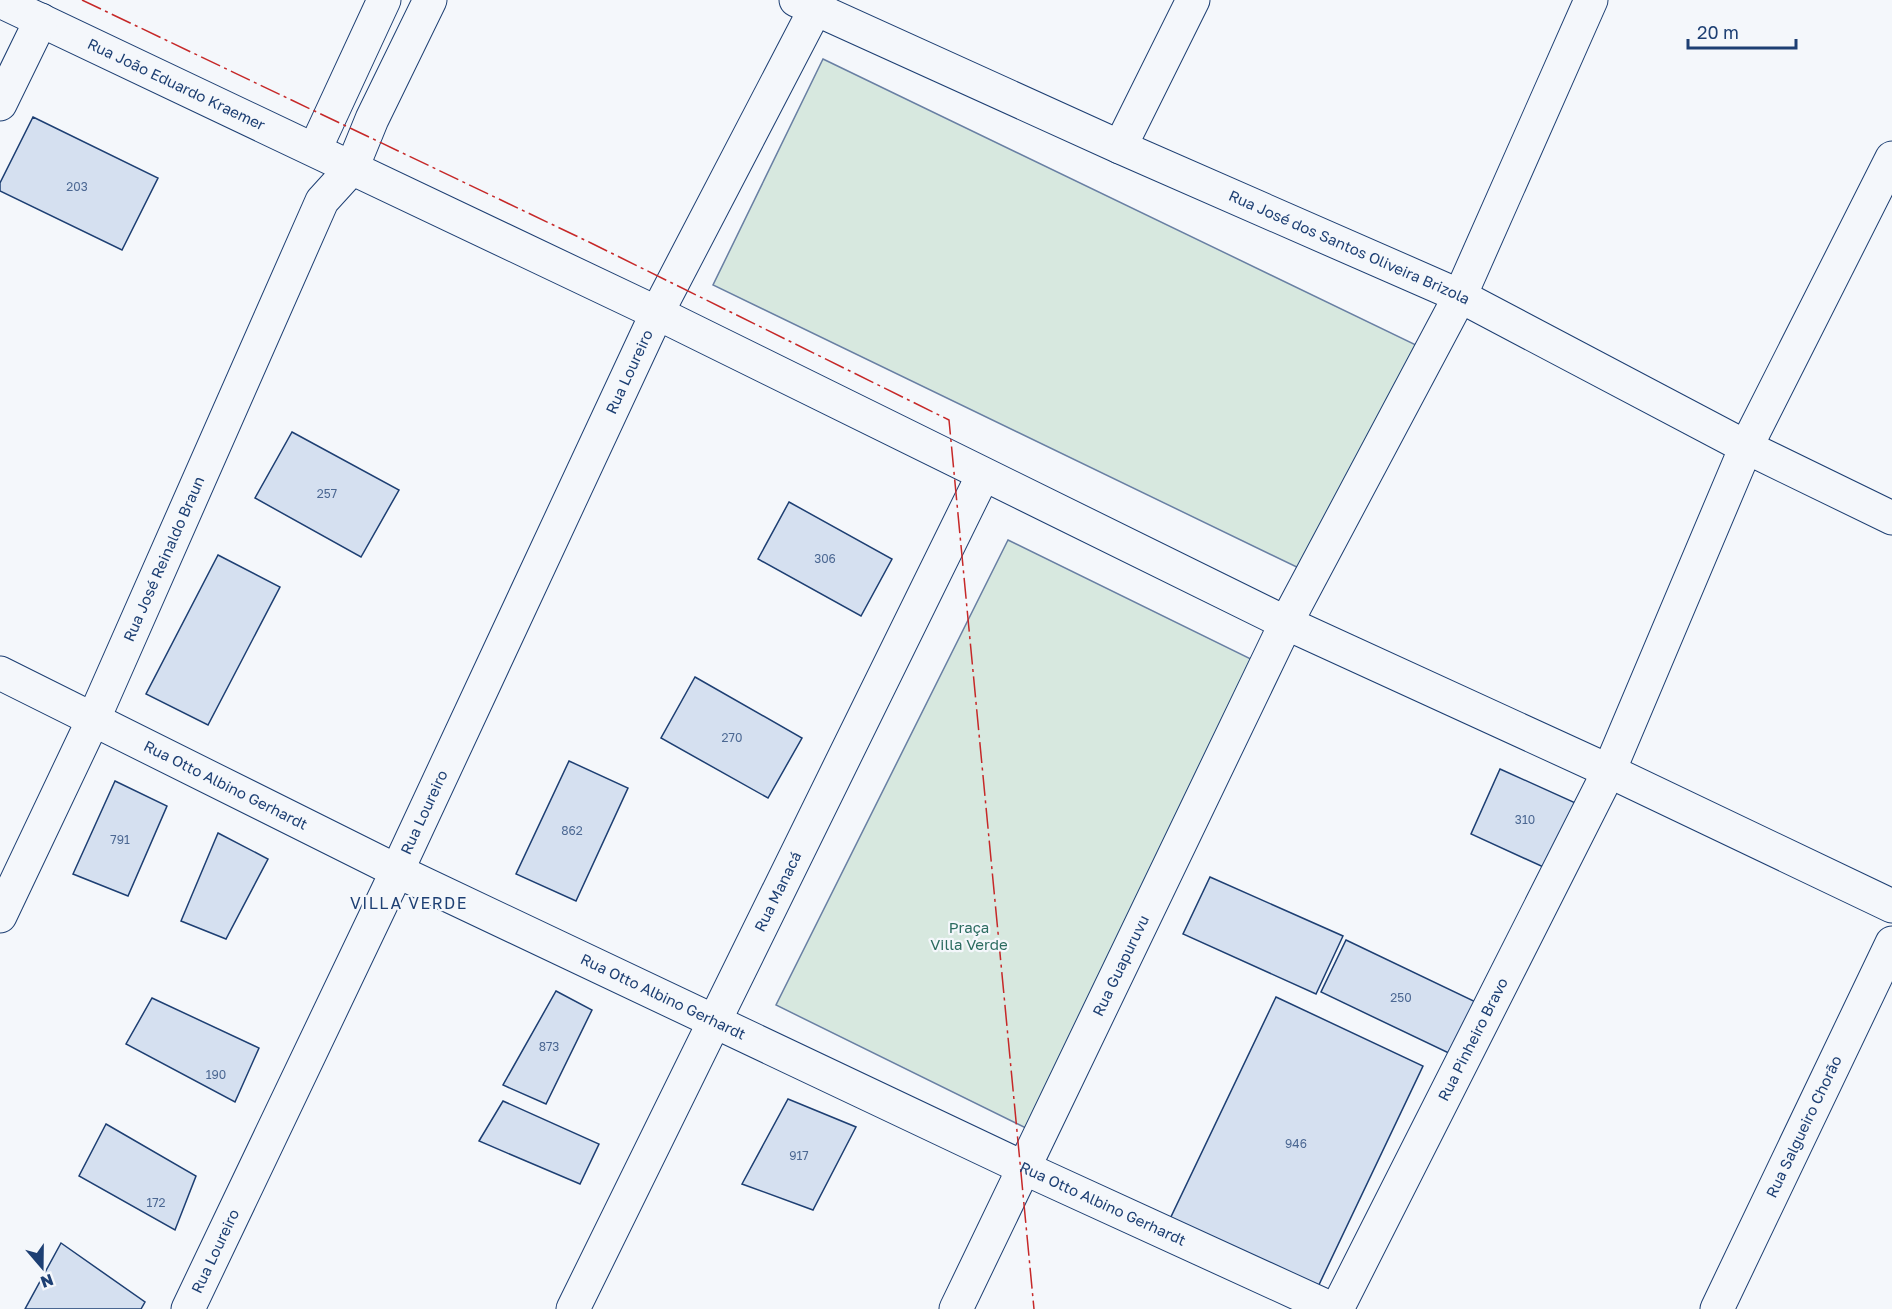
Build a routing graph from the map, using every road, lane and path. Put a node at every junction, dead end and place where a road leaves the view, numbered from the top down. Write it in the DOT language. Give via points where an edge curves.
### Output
graph roads {
  1 [pos="384,0"];
  2 [pos="430,0"];
  3 [pos="1193,0"];
  4 [pos="1591,0"];
  5 [pos="0,1"];
  6 [pos="811,3"];
  7 [pos="40,21"];
  8 [pos="0,104"];
  9 [pos="1120,147"];
  10 [pos="315,149"];
  11 [pos="1892,158"];
  12 [pos="352,168"];
  13 [pos="322,201"];
  14 [pos="1460,296"];
  15 [pos="657,312"];
  16 [pos="1746,447"];
  17 [pos="983,475"];
  18 [pos="1892,518"];
  19 [pos="1286,623"];
  20 [pos="0,673"];
  21 [pos="94,718"];
  22 [pos="1609,771"];
  23 [pos="397,871"];
  24 [pos="1892,906"];
  25 [pos="0,915"];
  26 [pos="1892,943"];
  27 [pos="713,1020"];
  28 [pos="1024,1168"];
  29 [pos="188,1309"];
  30 [pos="573,1309"];
  31 [pos="956,1309"];
  32 [pos="1332,1309"];
  33 [pos="1337,1309"];
  34 [pos="1717,1309"];
  1 -- 10 [label="street"];
  2 -- 12 [label="street"];
  3 -- 9 [label="street"];
  4 -- 14 [label="street, Rua Guapuruvu"];
  5 -- 7 [label="street, Rua João Eduardo Kraemer"];
  6 -- 9 [label="street, Rua José dos Santos Oliveira Brizola"];
  6 -- 15 [label="street, Rua Loureiro"];
  7 -- 8 [label="street"];
  7 -- 10 [label="street, Rua João Eduardo Kraemer"];
  9 -- 14 [label="street, Rua José dos Santos Oliveira Brizola"];
  10 -- 12 [label="street, Rua João Eduardo Kraemer"];
  10 -- 13 [label="street"];
  11 -- 16 [label="street, Rua Pinheiro Bravo"];
  12 -- 13 [label="street, Rua José Reinaldo Braun"];
  12 -- 15 [label="street, Rua João Eduardo Kraemer"];
  13 -- 21 [label="street, Rua José Reinaldo Braun"];
  14 -- 16 [label="street, Rua José dos Santos Oliveira Brizola"];
  14 -- 19 [label="street, Rua Guapuruvu"];
  15 -- 17 [label="street, Rua João Eduardo Kraemer"];
  15 -- 23 [label="street, Rua Loureiro"];
  16 -- 18 [label="street, Rua José dos Santos Oliveira Brizola"];
  16 -- 22 [label="street, Rua Pinheiro Bravo"];
  17 -- 19 [label="street, Rua João Eduardo Kraemer"];
  17 -- 27 [label="street, Rua Manacá"];
  19 -- 22 [label="street, Rua João Eduardo Kraemer"];
  19 -- 28 [label="street, Rua Guapuruvu"];
  20 -- 21 [label="street, Rua Otto Albino Gerhardt"];
  21 -- 23 [label="street, Rua Otto Albino Gerhardt"];
  21 -- 25 [label="street, Rua José Reinaldo Braun"];
  22 -- 24 [label="street, Rua João Eduardo Kraemer"];
  22 -- 33 [label="street, Rua Pinheiro Bravo"];
  23 -- 27 [label="street, Rua Otto Albino Gerhardt"];
  23 -- 29 [label="street, Rua Loureiro"];
  26 -- 34 [label="street, Rua Salgueiro Chorão"];
  27 -- 28 [label="street, Rua Otto Albino Gerhardt"];
  27 -- 30 [label="street, Rua Manacá"];
  28 -- 31 [label="street, Rua Guapuruvu"];
  28 -- 32 [label="street, Rua Otto Albino Gerhardt"];
}
